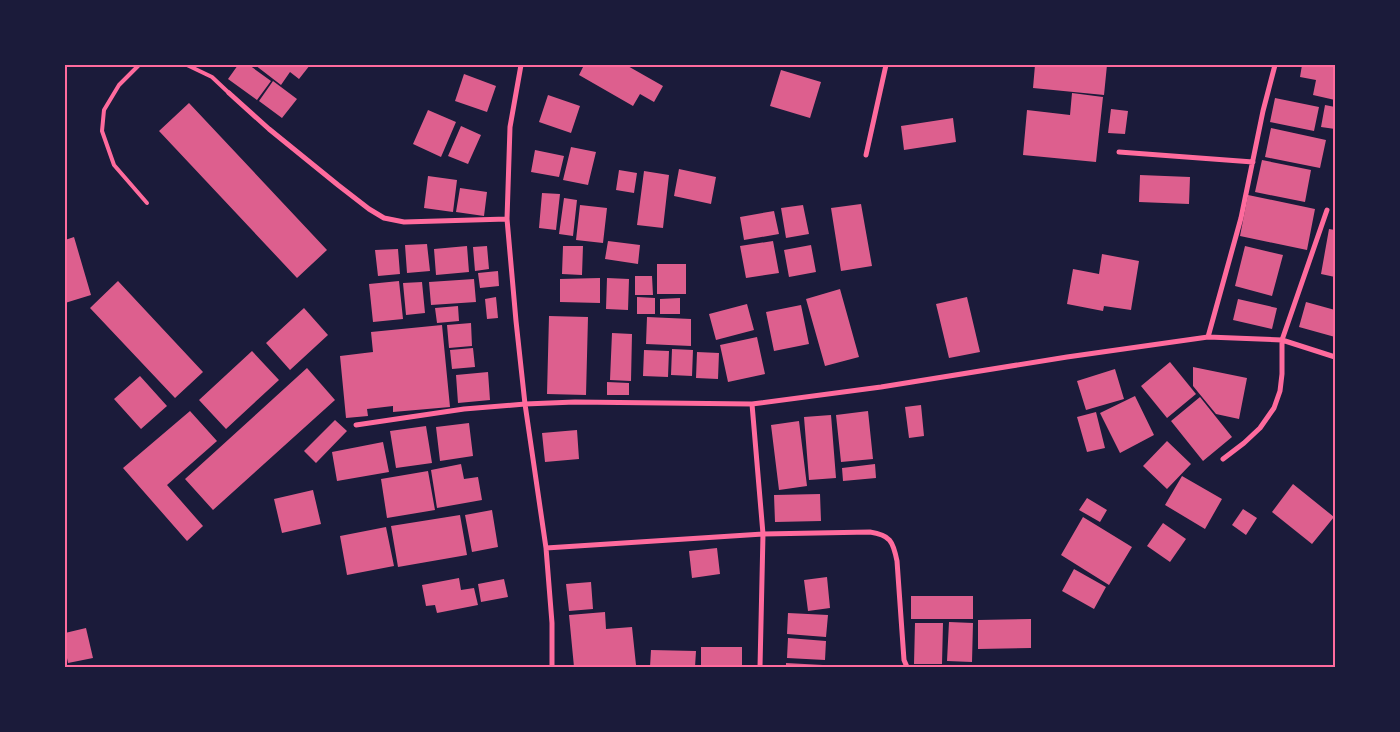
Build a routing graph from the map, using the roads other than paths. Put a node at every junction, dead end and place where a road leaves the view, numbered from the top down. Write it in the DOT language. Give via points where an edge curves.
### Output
graph roads {
  1 [pos="139,65"];
  2 [pos="187,65"];
  3 [pos="521,65"];
  4 [pos="886,65"];
  5 [pos="1275,65"];
  6 [pos="229,93"];
  7 [pos="1119,152"];
  8 [pos="866,155"];
  9 [pos="1253,162"];
  10 [pos="147,202"];
  11 [pos="1327,210"];
  12 [pos="507,219"];
  13 [pos="1208,337"];
  14 [pos="1282,340"];
  15 [pos="1335,357"];
  16 [pos="525,404"];
  17 [pos="752,404"];
  18 [pos="356,425"];
  19 [pos="1223,459"];
  20 [pos="763,534"];
  21 [pos="546,548"];
  22 [pos="552,667"];
  23 [pos="760,667"];
  24 [pos="907,667"];
  1 -- 10 [label="lane" via="119,85 104,110 102,131 114,165"];
  2 -- 6 [label="lane" via="212,78"];
  3 -- 12 [label="street" via="510,127"];
  4 -- 8 [label="street"];
  5 -- 9 [label="street"];
  6 -- 12 [label="street" via="338,185 384,218 404,222"];
  7 -- 9 [label="street"];
  9 -- 13 [label="street"];
  11 -- 14 [label="street"];
  12 -- 16 [label="street"];
  13 -- 14 [label="street"];
  13 -- 17 [label="street"];
  14 -- 15 [label="street"];
  14 -- 19 [label="street" via="1280,391 1274,408 1260,428"];
  16 -- 17 [label="street"];
  16 -- 18 [label="street" via="464,409"];
  16 -- 21 [label="street"];
  17 -- 20 [label="street"];
  20 -- 21 [label="street"];
  20 -- 23 [label="street"];
  20 -- 24 [label="street" via="870,532 890,539 897,561"];
  21 -- 22 [label="street"];
}
